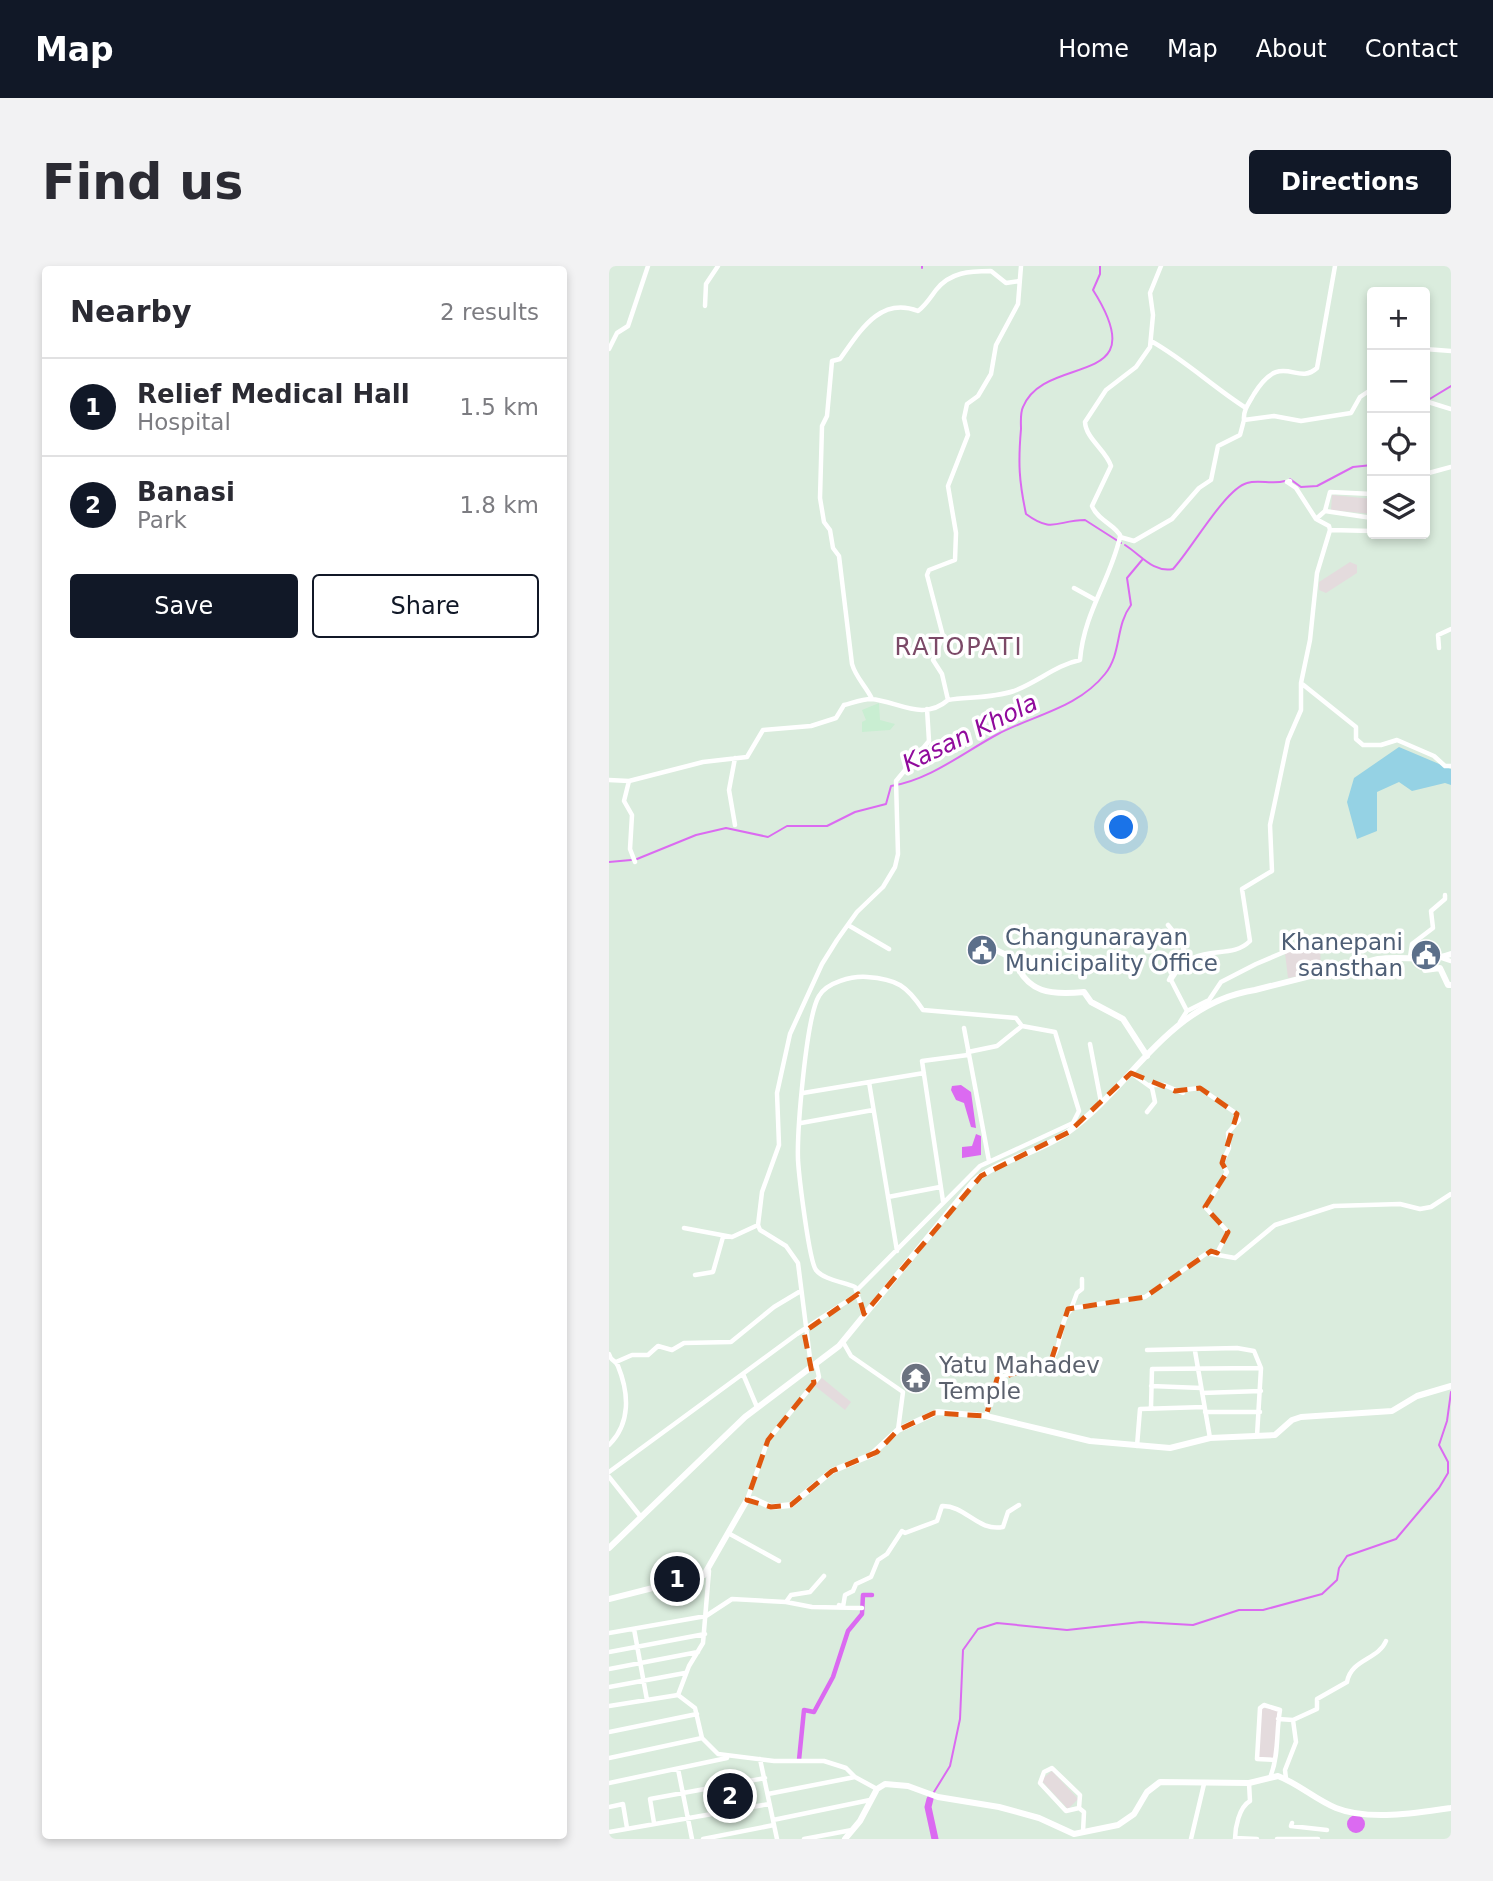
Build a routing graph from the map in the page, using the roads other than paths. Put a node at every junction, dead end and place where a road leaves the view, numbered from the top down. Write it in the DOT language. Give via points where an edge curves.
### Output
graph roads {
  1 [pos="648,266"];
  2 [pos="718,266"];
  3 [pos="1021,266"];
  4 [pos="1161,266"];
  5 [pos="1335,266"];
  6 [pos="1019,281"];
  7 [pos="705,306"];
  8 [pos="1151,341"];
  9 [pos="609,349"];
  10 [pos="1430,349"];
  11 [pos="1451,351"];
  12 [pos="1367,392"];
  13 [pos="1430,402"];
  14 [pos="1246,408"];
  15 [pos="1451,409"];
  16 [pos="1244,420"];
  17 [pos="1451,467"];
  18 [pos="1430,473"];
  19 [pos="1290,481"];
  20 [pos="1367,494"];
  21 [pos="1325,511"];
  22 [pos="1367,517"];
  23 [pos="1316,519"];
  24 [pos="1330,530"];
  25 [pos="1367,531"];
  26 [pos="1120,537"];
  27 [pos="1075,588"];
  28 [pos="1094,599"];
  29 [pos="1451,629"];
  30 [pos="1439,648"];
  31 [pos="1301,682"];
  32 [pos="872,699"];
  33 [pos="948,700"];
  34 [pos="927,709"];
  35 [pos="735,758"];
  36 [pos="1451,766"];
  37 [pos="609,780"];
  38 [pos="629,781"];
  39 [pos="735,825"];
  40 [pos="635,862"];
  41 [pos="1445,895"];
  42 [pos="848,925"];
  43 [pos="1168,925"];
  44 [pos="1334,943"];
  45 [pos="889,949"];
  46 [pos="996,950"];
  47 [pos="1451,954"];
  48 [pos="1410,957"];
  49 [pos="1442,958"];
  50 [pos="1422,959"];
  51 [pos="1451,961"];
  52 [pos="1172,983"];
  53 [pos="1451,985"];
  54 [pos="1187,1011"];
  55 [pos="1179,1022"];
  56 [pos="1022,1026"];
  57 [pos="964,1028"];
  58 [pos="1090,1044"];
  59 [pos="968,1054"];
  60 [pos="1147,1056"];
  61 [pos="924,1073"];
  62 [pos="1131,1073"];
  63 [pos="869,1082"];
  64 [pos="1149,1085"];
  65 [pos="803,1093"];
  66 [pos="1101,1102"];
  67 [pos="873,1110"];
  68 [pos="1147,1112"];
  69 [pos="801,1123"];
  70 [pos="989,1161"];
  71 [pos="940,1188"];
  72 [pos="1451,1194"];
  73 [pos="888,1197"];
  74 [pos="944,1202"];
  75 [pos="758,1225"];
  76 [pos="684,1228"];
  77 [pos="723,1237"];
  78 [pos="897,1252"];
  79 [pos="1217,1254"];
  80 [pos="695,1275"];
  81 [pos="1082,1279"];
  82 [pos="799,1292"];
  83 [pos="857,1292"];
  84 [pos="1070,1310"];
  85 [pos="864,1315"];
  86 [pos="804,1332"];
  87 [pos="843,1341"];
  88 [pos="1147,1350"];
  89 [pos="1195,1351"];
  90 [pos="609,1354"];
  91 [pos="616,1362"];
  92 [pos="813,1364"];
  93 [pos="1261,1368"];
  94 [pos="1198,1371"];
  95 [pos="743,1374"];
  96 [pos="1151,1386"];
  97 [pos="1449,1386"];
  98 [pos="1202,1391"];
  99 [pos="1261,1391"];
  100 [pos="1151,1407"];
  101 [pos="757,1408"];
  102 [pos="1205,1410"];
  103 [pos="1260,1412"];
  104 [pos="986,1416"];
  105 [pos="898,1430"];
  106 [pos="1257,1436"];
  107 [pos="1210,1438"];
  108 [pos="609,1445"];
  109 [pos="1137,1446"];
  110 [pos="609,1472"];
  111 [pos="609,1477"];
  112 [pos="747,1500"];
  113 [pos="1019,1505"];
  114 [pos="641,1517"];
  115 [pos="728,1533"];
  116 [pos="609,1548"];
  117 [pos="779,1561"];
  118 [pos="709,1570"];
  119 [pos="824,1576"];
  120 [pos="609,1599"];
  121 [pos="786,1602"];
  122 [pos="841,1606"];
  123 [pos="862,1608"];
  124 [pos="706,1616"];
  125 [pos="634,1629"];
  126 [pos="609,1633"];
  127 [pos="705,1634"];
  128 [pos="1386,1641"];
  129 [pos="638,1646"];
  130 [pos="699,1651"];
  131 [pos="609,1652"];
  132 [pos="640,1662"];
  133 [pos="609,1669"];
  134 [pos="686,1672"];
  135 [pos="643,1680"];
  136 [pos="609,1687"];
  137 [pos="678,1695"];
  138 [pos="647,1700"];
  139 [pos="609,1706"];
  140 [pos="698,1714"];
  141 [pos="1278,1719"];
  142 [pos="1293,1720"];
  143 [pos="609,1732"];
  144 [pos="702,1738"];
  145 [pos="728,1757"];
  146 [pos="609,1758"];
  147 [pos="760,1759"];
  148 [pos="1275,1760"];
  149 [pos="678,1769"];
  150 [pos="1271,1775"];
  151 [pos="855,1777"];
  152 [pos="765,1778"];
  153 [pos="1286,1779"];
  154 [pos="609,1783"];
  155 [pos="1249,1783"];
  156 [pos="1204,1784"];
  157 [pos="877,1789"];
  158 [pos="684,1793"];
  159 [pos="768,1794"];
  160 [pos="870,1800"];
  161 [pos="769,1804"];
  162 [pos="609,1807"];
  163 [pos="1079,1808"];
  164 [pos="1451,1808"];
  165 [pos="688,1816"];
  166 [pos="773,1822"];
  167 [pos="655,1823"];
  168 [pos="627,1828"];
  169 [pos="853,1830"];
  170 [pos="1327,1830"];
  171 [pos="609,1832"];
  172 [pos="1083,1832"];
  173 [pos="1290,1838"];
  174 [pos="692,1839"];
  175 [pos="703,1839"];
  176 [pos="777,1839"];
  177 [pos="804,1839"];
  178 [pos="845,1839"];
  179 [pos="1191,1839"];
  180 [pos="1235,1839"];
  181 [pos="1257,1839"];
  182 [pos="1277,1839"];
  183 [pos="1318,1839"];
  1 -- 9 [label="street" via="628,326 617,333"];
  2 -- 7 [label="street" via="706,284"];
  3 -- 6 [label="street"];
  4 -- 8 [label="street" via="1150,293"];
  5 -- 14 [label="street" via="1317,368 1303,374 1283,369 1273,372 1263,379"];
  6 -- 32 [label="street" via="1006,283 991,271 960,272 938,287 918,311 903,305 890,307 861,328 840,359 832,361 822,426 820,498 824,522 839,556 852,664"];
  6 -- 33 [label="street" via="1018,303 996,345 991,374 967,405 968,435 947,486 956,533 955,561 929,570 927,575 943,636 933,660 942,674"];
  8 -- 14 [label="street"];
  8 -- 26 [label="street" via="1144,359 1106,390 1085,422 1111,466 1092,506"];
  10 -- 11 [label="street"];
  12 -- 16 [label="street" via="1351,413 1301,421 1274,416"];
  13 -- 15 [label="street"];
  14 -- 16 [label="street"];
  16 -- 26 [label="street" via="1240,435 1223,442 1215,452 1211,480 1172,519 1134,541"];
  17 -- 18 [label="street"];
  19 -- 23 [label="street"];
  20 -- 21 [label="street" via="1330,492"];
  21 -- 22 [label="street"];
  21 -- 23 [label="street"];
  23 -- 24 [label="street"];
  24 -- 25 [label="street"];
  24 -- 31 [label="street" via="1317,573"];
  26 -- 28 [label="street"];
  27 -- 28 [label="street"];
  28 -- 33 [label="street" via="1082,633 1080,660 1061,665 1012,692"];
  29 -- 30 [label="street" via="1438,635"];
  31 -- 36 [label="street" via="1356,727 1356,739 1363,745 1397,740"];
  31 -- 52 [label="street" via="1301,710 1287,740 1270,825 1272,871 1242,889 1249,941 1239,949 1198,955 1179,968"];
  32 -- 34 [label="street" via="907,710"];
  32 -- 35 [label="street" via="844,705 836,718 824,722 763,730 747,757"];
  33 -- 34 [label="street" via="941,707"];
  34 -- 42 [label="street" via="929,741 896,781 895,867"];
  35 -- 38 [label="street"];
  35 -- 39 [label="street" via="729,790"];
  37 -- 38 [label="street"];
  38 -- 40 [label="street" via="624,800 632,815"];
  41 -- 48 [label="street" via="1431,911 1433,928 1412,944"];
  42 -- 45 [label="street"];
  42 -- 75 [label="street" via="822,964 790,1034 777,1093 779,1145 762,1192"];
  43 -- 52 [label="street" via="1184,951 1170,972"];
  44 -- 54 [label="street" via="1289,950 1256,964 1221,982 1209,1000"];
  46 -- 60 [label="main road" via="1014,959 1023,979 1052,995 1084,992 1091,1002 1123,1019"];
  47 -- 49 [label="main road"];
  48 -- 50 [label="main road"];
  48 -- 55 [label="main road" via="1378,959 1234,992"];
  49 -- 50 [label="main road"];
  49 -- 51 [label="street"];
  50 -- 53 [label="main road" via="1425,970 1440,968"];
  52 -- 54 [label="street"];
  54 -- 55 [label="street"];
  55 -- 60 [label="main road"];
  56 -- 59 [label="street" via="997,1046"];
  56 -- 65 [label="street" via="1016,1018 923,1010 908,989 885,978 858,976 820,994 813,1013"];
  56 -- 70 [label="street" via="1057,1033 1079,1111 1073,1123"];
  57 -- 59 [label="street"];
  58 -- 66 [label="street"];
  59 -- 61 [label="street" via="922,1061"];
  59 -- 70 [label="street"];
  60 -- 62 [label="main road"];
  61 -- 63 [label="street"];
  61 -- 71 [label="street"];
  62 -- 64 [label="street"];
  62 -- 66 [label="main road"];
  63 -- 65 [label="street"];
  63 -- 67 [label="street"];
  64 -- 68 [label="street" via="1155,1102"];
  64 -- 79 [label="street" via="1183,1093 1200,1088 1237,1114 1239,1120 1228,1133 1229,1148 1221,1163 1227,1172 1205,1207 1228,1232"];
  65 -- 69 [label="street"];
  66 -- 85 [label="main road" via="1069,1132 1001,1163 974,1181"];
  67 -- 69 [label="street"];
  67 -- 73 [label="street"];
  69 -- 83 [label="street" via="798,1159 814,1268"];
  70 -- 74 [label="street"];
  71 -- 73 [label="street"];
  71 -- 74 [label="street"];
  72 -- 79 [label="street" via="1420,1209 1400,1203 1334,1206 1275,1224 1235,1258"];
  73 -- 78 [label="street"];
  74 -- 78 [label="street"];
  75 -- 77 [label="street"];
  75 -- 82 [label="street" via="792,1252 798,1263"];
  76 -- 77 [label="street"];
  77 -- 80 [label="street" via="713,1272"];
  78 -- 83 [label="street"];
  79 -- 84 [label="street" via="1207,1253 1145,1297"];
  81 -- 84 [label="street" via="1082,1289"];
  82 -- 86 [label="street"];
  82 -- 91 [label="street" via="731,1342 684,1343 672,1350 658,1346 648,1355"];
  83 -- 85 [label="street"];
  83 -- 86 [label="street"];
  84 -- 104 [label="street" via="1051,1361 997,1379"];
  85 -- 87 [label="main road"];
  86 -- 92 [label="street"];
  86 -- 95 [label="street"];
  87 -- 92 [label="main road"];
  87 -- 105 [label="street" via="851,1356 902,1392"];
  88 -- 89 [label="street"];
  89 -- 93 [label="street" via="1250,1349"];
  89 -- 94 [label="street"];
  90 -- 91 [label="street"];
  91 -- 108 [label="street" via="627,1396 623,1426"];
  92 -- 101 [label="main road"];
  92 -- 112 [label="street" via="819,1377 768,1440"];
  93 -- 94 [label="street"];
  93 -- 99 [label="street"];
  94 -- 96 [label="street" via="1152,1369"];
  94 -- 98 [label="street"];
  95 -- 101 [label="street"];
  95 -- 110 [label="street"];
  96 -- 98 [label="street"];
  96 -- 100 [label="street"];
  97 -- 106 [label="main road" via="1417,1396 1396,1411 1301,1417 1278,1434"];
  98 -- 99 [label="street"];
  98 -- 102 [label="street"];
  99 -- 103 [label="street"];
  100 -- 102 [label="street"];
  100 -- 109 [label="street" via="1139,1412"];
  101 -- 114 [label="main road"];
  102 -- 103 [label="street"];
  102 -- 107 [label="street"];
  103 -- 106 [label="street"];
  104 -- 105 [label="main road" via="937,1412"];
  104 -- 109 [label="main road" via="1090,1441"];
  105 -- 112 [label="main road" via="877,1452 832,1471 791,1505 772,1507"];
  106 -- 107 [label="main road"];
  107 -- 109 [label="main road" via="1170,1448"];
  111 -- 114 [label="street"];
  112 -- 115 [label="main road"];
  113 -- 122 [label="street" via="998,1528 985,1527 942,1506 937,1521 902,1531 871,1577 856,1584"];
  114 -- 116 [label="main road"];
  115 -- 117 [label="street"];
  115 -- 118 [label="main road"];
  118 -- 120 [label="main road" via="691,1580"];
  118 -- 124 [label="street"];
  119 -- 121 [label="street" via="810,1592 791,1595"];
  121 -- 122 [label="street"];
  121 -- 124 [label="street" via="732,1599"];
  122 -- 123 [label="street"];
  124 -- 125 [label="street"];
  124 -- 127 [label="street"];
  125 -- 126 [label="street"];
  125 -- 129 [label="street"];
  127 -- 129 [label="street"];
  127 -- 130 [label="street"];
  128 -- 142 [label="street" via="1349,1672 1347,1682 1317,1699 1317,1709"];
  129 -- 131 [label="street"];
  129 -- 132 [label="street"];
  130 -- 132 [label="street"];
  130 -- 134 [label="street"];
  132 -- 133 [label="street"];
  132 -- 135 [label="street"];
  134 -- 135 [label="street"];
  134 -- 137 [label="street"];
  135 -- 136 [label="street"];
  135 -- 138 [label="street"];
  137 -- 138 [label="street"];
  137 -- 140 [label="street"];
  138 -- 139 [label="street"];
  140 -- 143 [label="street"];
  140 -- 144 [label="street"];
  141 -- 142 [label="street"];
  141 -- 148 [label="street"];
  141 -- 148 [label="street" via="1277,1707 1260,1708 1257,1759"];
  142 -- 153 [label="street" via="1296,1742"];
  144 -- 145 [label="street"];
  144 -- 146 [label="street"];
  145 -- 147 [label="street"];
  145 -- 149 [label="street"];
  147 -- 151 [label="street" via="824,1761 846,1768"];
  147 -- 152 [label="street"];
  148 -- 150 [label="street"];
  149 -- 154 [label="street"];
  149 -- 158 [label="street"];
  150 -- 153 [label="main road"];
  150 -- 155 [label="main road"];
  151 -- 157 [label="street"];
  151 -- 159 [label="street"];
  152 -- 158 [label="street"];
  152 -- 159 [label="street"];
  153 -- 164 [label="main road" via="1336,1808 1362,1814"];
  155 -- 156 [label="main road"];
  155 -- 180 [label="street" via="1250,1801 1236,1823"];
  156 -- 172 [label="main road" via="1160,1782 1126,1820 1114,1827"];
  156 -- 179 [label="street"];
  157 -- 160 [label="main road"];
  157 -- 172 [label="main road" via="895,1784 1039,1818 1074,1834"];
  158 -- 165 [label="street"];
  158 -- 167 [label="street" via="650,1799"];
  159 -- 161 [label="street"];
  160 -- 166 [label="street"];
  160 -- 169 [label="main road"];
  161 -- 165 [label="street"];
  161 -- 166 [label="street"];
  162 -- 168 [label="street" via="623,1804"];
  163 -- 163 [label="street" via="1080,1796 1064,1778 1052,1768 1044,1772 1039,1783 1066,1811"];
  163 -- 172 [label="street" via="1084,1812"];
  165 -- 167 [label="street"];
  165 -- 174 [label="street"];
  166 -- 175 [label="street"];
  166 -- 176 [label="street"];
  167 -- 168 [label="street"];
  168 -- 171 [label="street"];
  169 -- 177 [label="street"];
  169 -- 178 [label="main road"];
  170 -- 173 [label="street" via="1291,1825"];
  173 -- 182 [label="street"];
  173 -- 183 [label="street"];
  180 -- 181 [label="street"];
}
